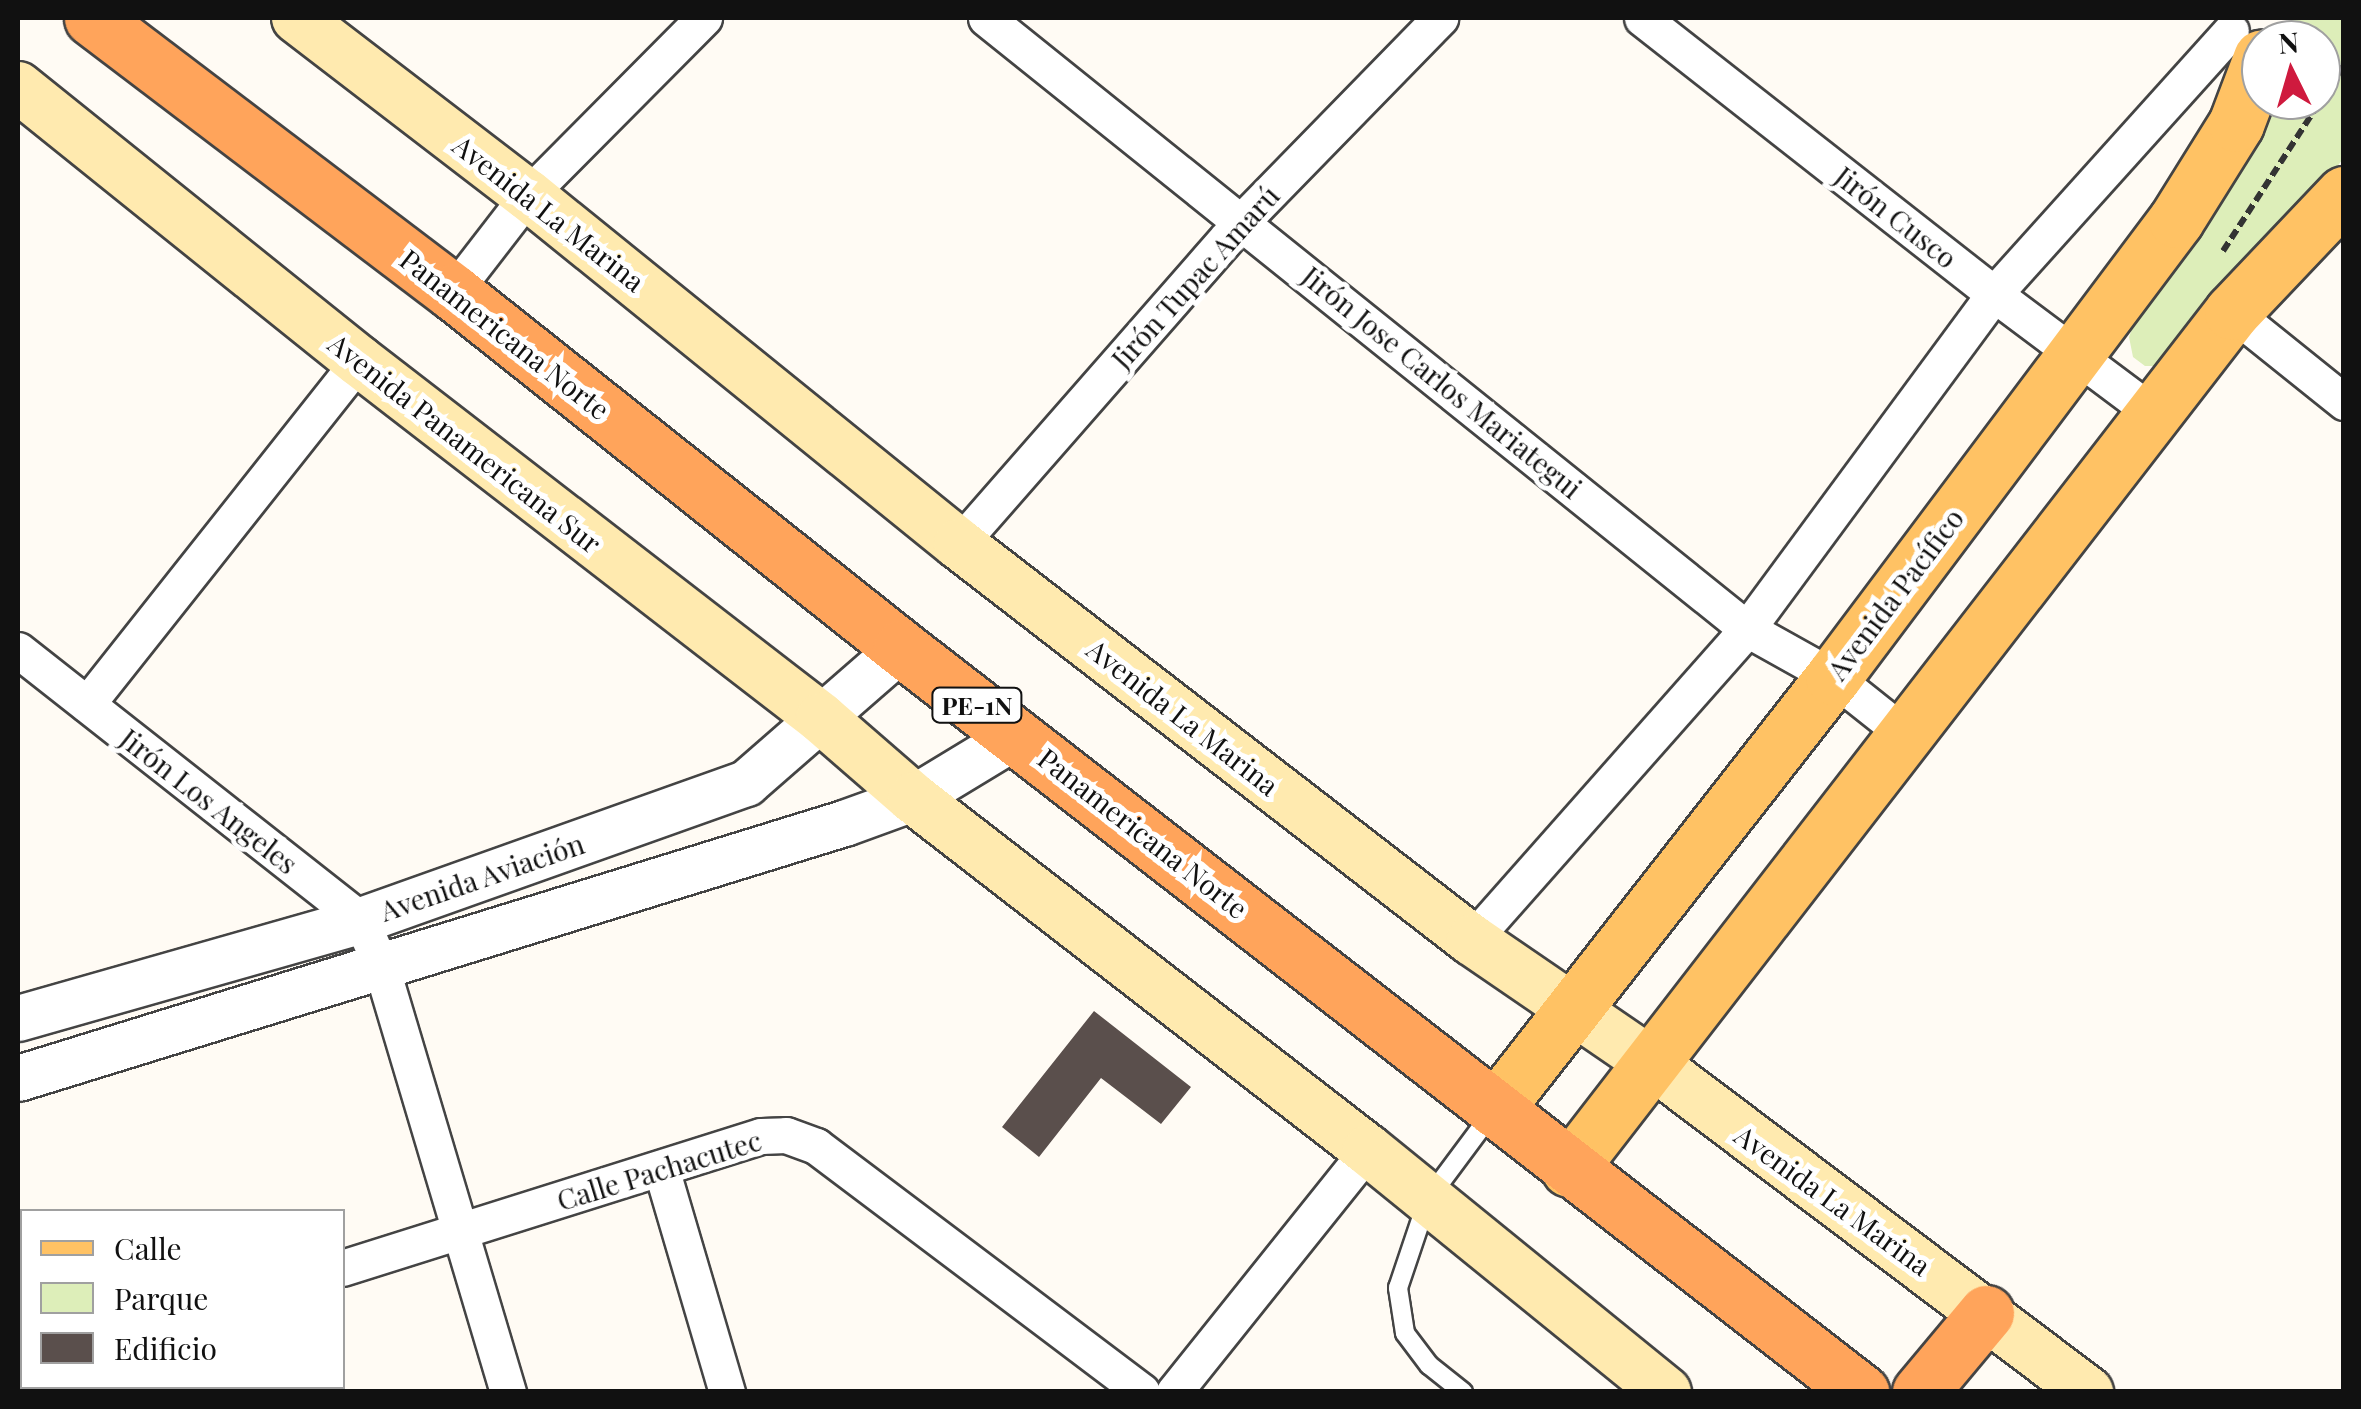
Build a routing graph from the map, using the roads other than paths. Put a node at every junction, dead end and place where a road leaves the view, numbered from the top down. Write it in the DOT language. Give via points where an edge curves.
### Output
graph roads {
  1 [pos="92,18"];
  2 [pos="296,18"];
  3 [pos="704,18"];
  4 [pos="986,18"];
  5 [pos="1440,18"];
  6 [pos="1642,18"];
  7 [pos="2241,52"];
  8 [pos="18,86"];
  9 [pos="2241,102"];
  10 [pos="528,194"];
  11 [pos="2344,194"];
  12 [pos="1242,220"];
  13 [pos="453,292"];
  14 [pos="1994,294"];
  15 [pos="2232,312"];
  16 [pos="2074,356"];
  17 [pos="359,361"];
  18 [pos="2344,402"];
  19 [pos="2152,413"];
  20 [pos="959,544"];
  21 [pos="1747,628"];
  22 [pos="901,648"];
  23 [pos="18,650"];
  24 [pos="1833,677"];
  25 [pos="86,704"];
  26 [pos="821,718"];
  27 [pos="1906,735"];
  28 [pos="1018,736"];
  29 [pos="912,798"];
  30 [pos="360,920"];
  31 [pos="1472,940"];
  32 [pos="381,966"];
  33 [pos="1571,1010"];
  34 [pos="18,1018"];
  35 [pos="1653,1064"];
  36 [pos="18,1078"];
  37 [pos="1495,1108"];
  38 [pos="1368,1150"];
  39 [pos="662,1168"];
  40 [pos="1569,1169"];
  41 [pos="1428,1198"];
  42 [pos="461,1230"];
  43 [pos="345,1267"];
  44 [pos="1986,1313"];
  45 [pos="508,1392"];
  46 [pos="727,1392"];
  47 [pos="1142,1392"];
  48 [pos="1174,1392"];
  49 [pos="1463,1392"];
  50 [pos="1666,1392"];
  51 [pos="1861,1392"];
  52 [pos="1920,1392"];
  53 [pos="2088,1392"];
  1 -- 13 [label="highway, Panamericana Norte / PE-1N"];
  2 -- 10 [label="main road, Avenida La Marina"];
  3 -- 10 [label="street"];
  4 -- 12 [label="street, Jirón Jose Carlos Mariategui"];
  5 -- 12 [label="street, Jirón Tupac Amarú"];
  6 -- 14 [label="street, Jirón Cusco"];
  7 -- 14 [label="street"];
  8 -- 17 [label="main road, Avenida Panamericana Sur"];
  9 -- 16 [label="main road, Avenida Pacífico" via="2236,124 2176,220"];
  10 -- 13 [label="street"];
  10 -- 20 [label="main road, Avenida La Marina"];
  11 -- 15 [label="main road"];
  12 -- 20 [label="street, Jirón Tupac Amarú"];
  12 -- 21 [label="street, Jirón Jose Carlos Mariategui"];
  13 -- 22 [label="highway, Panamericana Norte / PE-1N"];
  14 -- 16 [label="street, Jirón Cusco"];
  14 -- 21 [label="street"];
  15 -- 18 [label="street"];
  15 -- 19 [label="main road"];
  16 -- 19 [label="street, Jirón Cusco"];
  16 -- 24 [label="main road, Avenida Pacífico"];
  17 -- 25 [label="street"];
  17 -- 26 [label="main road, Avenida Panamericana Sur"];
  19 -- 27 [label="main road"];
  20 -- 31 [label="main road, Avenida La Marina"];
  21 -- 24 [label="street, Jirón Jose Carlos Mariategui"];
  21 -- 31 [label="street"];
  22 -- 26 [label="street, Avenida Aviación"];
  22 -- 28 [label="highway, Panamericana Norte / PE-1N"];
  23 -- 25 [label="street, Jirón Los Angeles"];
  24 -- 27 [label="street, Jirón Jose Carlos Mariategui"];
  24 -- 33 [label="main road, Avenida Pacífico"];
  25 -- 30 [label="street, Jirón Los Angeles"];
  26 -- 29 [label="main road, Avenida Panamericana Sur"];
  26 -- 30 [label="street, Avenida Aviación" via="746,784"];
  27 -- 35 [label="main road"];
  28 -- 29 [label="street, Avenida Aviación"];
  28 -- 37 [label="highway, Panamericana Norte / PE-1N"];
  29 -- 32 [label="street, Avenida Aviación"];
  29 -- 38 [label="main road, Avenida Panamericana Sur"];
  30 -- 32 [label="street, Jirón Los Angeles"];
  30 -- 34 [label="street, Avenida Aviación"];
  31 -- 33 [label="main road, Avenida La Marina"];
  32 -- 36 [label="street, Avenida Aviación"];
  32 -- 42 [label="street, Jirón Los Angeles"];
  33 -- 35 [label="main road, Avenida La Marina"];
  33 -- 37 [label="main road, Avenida Pacífico"];
  35 -- 40 [label="main road"];
  35 -- 44 [label="main road, Avenida La Marina"];
  37 -- 40 [label="highway, Panamericana Norte / PE-1N"];
  37 -- 41 [label="lane"];
  38 -- 41 [label="main road, Avenida Panamericana Sur"];
  38 -- 48 [label="street"];
  39 -- 42 [label="street, Calle Pachacutec"];
  39 -- 46 [label="street"];
  39 -- 47 [label="street, Calle Pachacutec" via="762,1136 786,1135 816,1146"];
  40 -- 51 [label="highway, Panamericana Norte / PE-1N"];
  41 -- 49 [label="lane" via="1398,1288 1405,1333 1429,1365"];
  41 -- 50 [label="main road, Avenida Panamericana Sur"];
  42 -- 43 [label="street, Calle Pachacutec"];
  42 -- 45 [label="street, Jirón Los Angeles"];
  44 -- 52 [label="highway"];
  44 -- 53 [label="main road, Avenida La Marina"];
}
